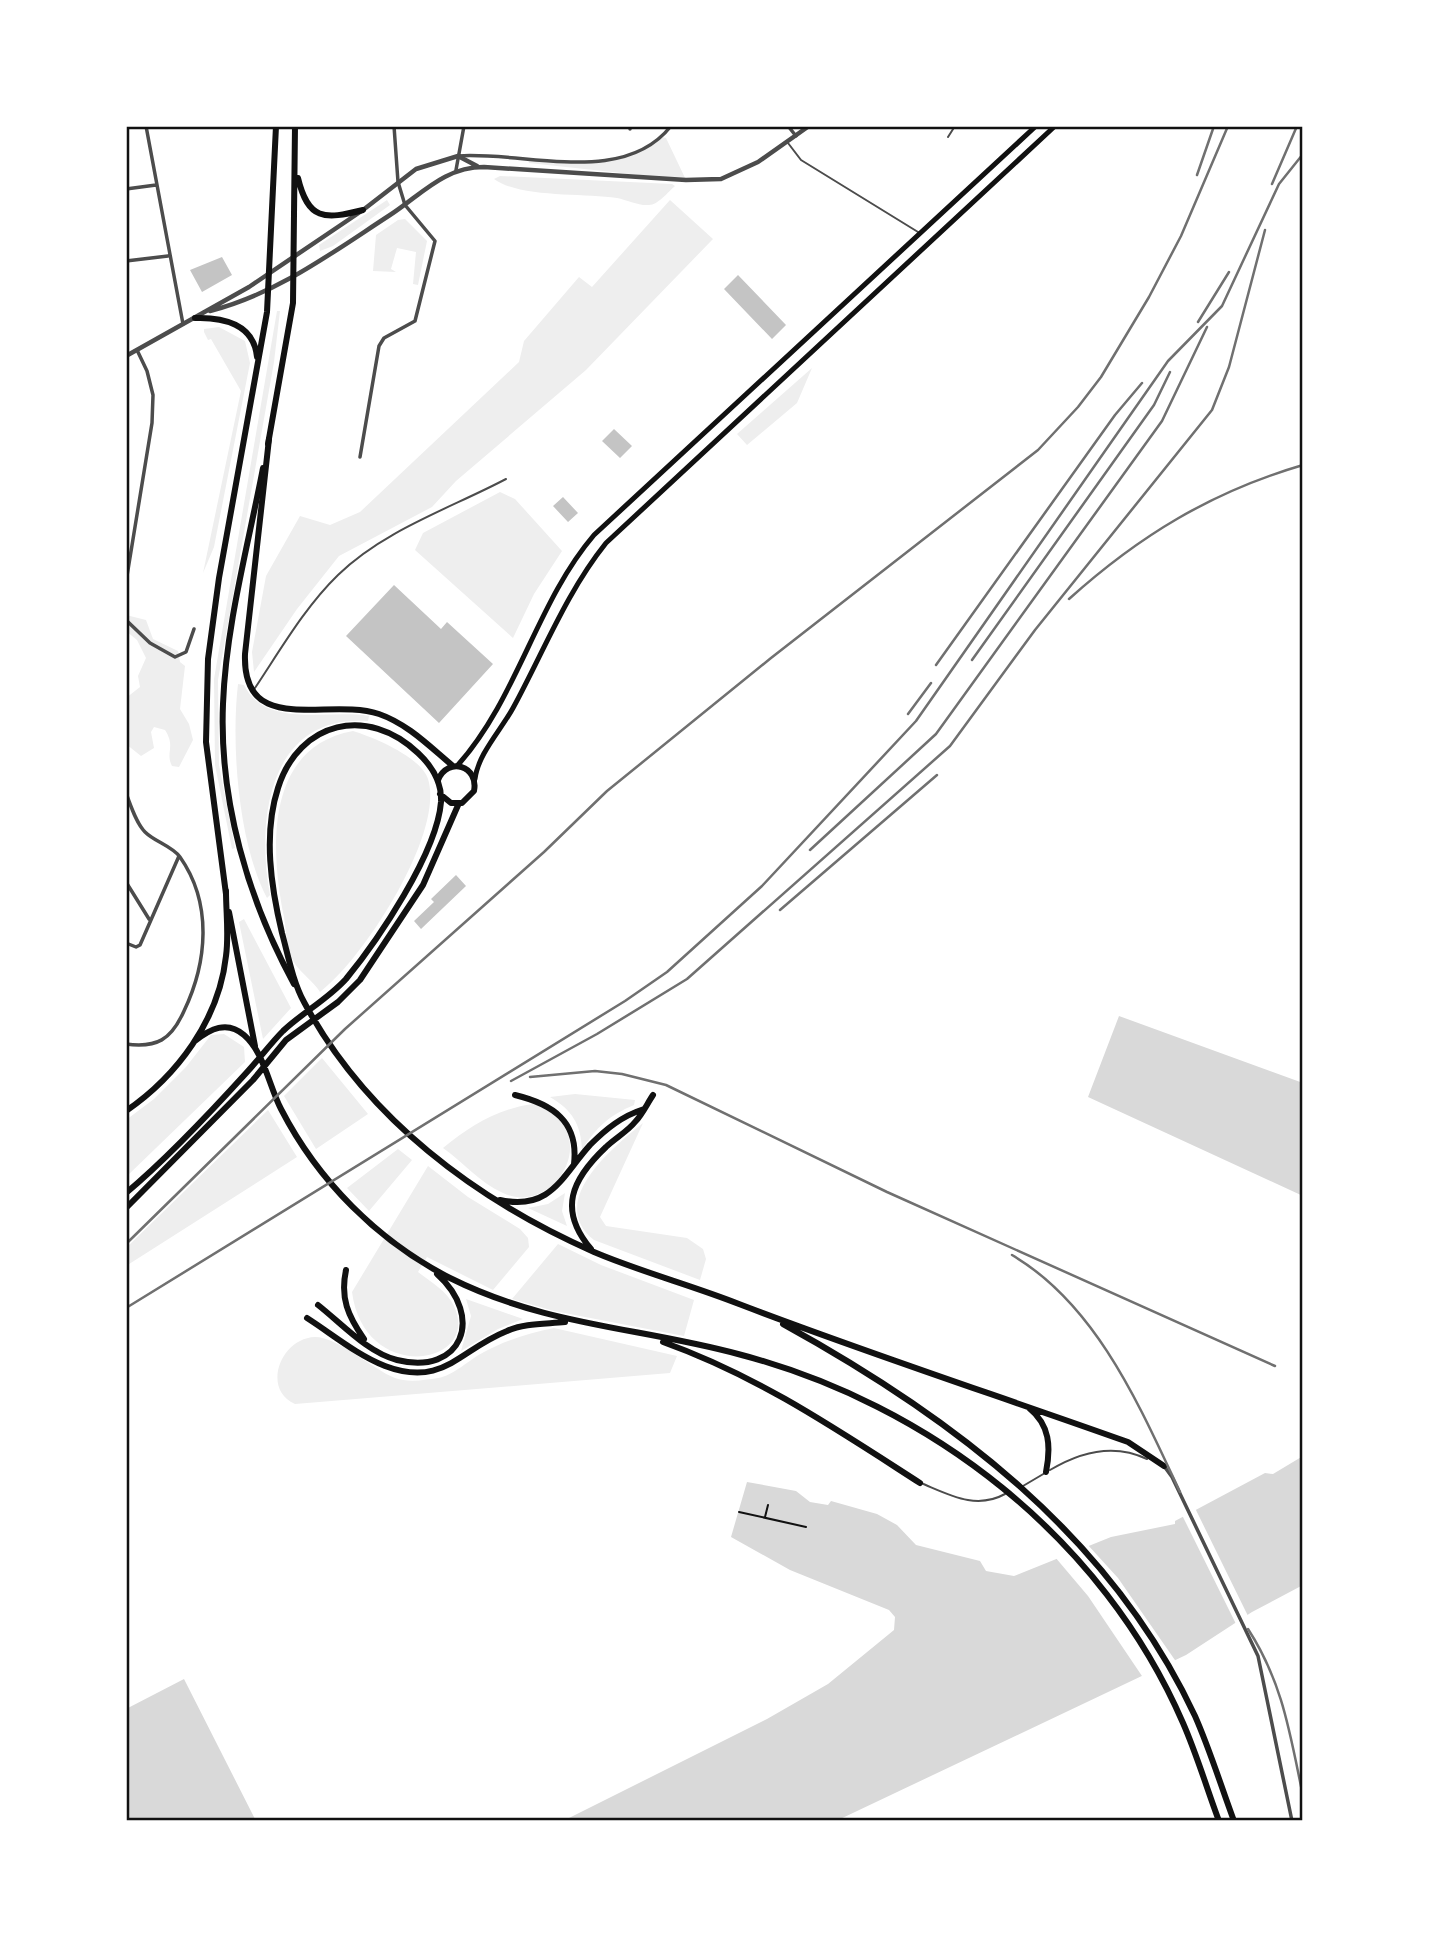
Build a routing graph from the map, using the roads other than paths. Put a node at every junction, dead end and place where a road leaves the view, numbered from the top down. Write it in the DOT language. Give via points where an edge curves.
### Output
graph roads {
  1 [pos="146,126"];
  2 [pos="276,126"];
  3 [pos="295,126"];
  4 [pos="394,126"];
  5 [pos="464,126"];
  6 [pos="671,126"];
  7 [pos="789,126"];
  8 [pos="809,126"];
  9 [pos="955,126"];
  10 [pos="1036,126"];
  11 [pos="1055,126"];
  12 [pos="796,136"];
  13 [pos="948,137"];
  14 [pos="787,142"];
  15 [pos="458,156"];
  16 [pos="478,167"];
  17 [pos="295,168"];
  18 [pos="456,170"];
  19 [pos="398,182"];
  20 [pos="156,186"];
  21 [pos="126,189"];
  22 [pos="405,205"];
  23 [pos="363,210"];
  24 [pos="919,232"];
  25 [pos="295,254"];
  26 [pos="168,256"];
  27 [pos="126,261"];
  28 [pos="271,271"];
  29 [pos="295,277"];
  30 [pos="269,289"];
  31 [pos="210,311"];
  32 [pos="195,318"];
  33 [pos="183,324"];
  34 [pos="137,350"];
  35 [pos="126,356"];
  36 [pos="258,362"];
  37 [pos="269,439"];
  38 [pos="360,457"];
  39 [pos="506,479"];
  40 [pos="126,582"];
  41 [pos="126,620"];
  42 [pos="194,629"];
  43 [pos="252,693"];
  44 [pos="455,766"];
  45 [pos="475,779"];
  46 [pos="438,780"];
  47 [pos="126,793"];
  48 [pos="440,794"];
  49 [pos="458,803"];
  50 [pos="179,856"];
  51 [pos="126,882"];
  52 [pos="226,891"];
  53 [pos="149,919"];
  54 [pos="126,943"];
  55 [pos="301,996"];
  56 [pos="195,1041"];
  57 [pos="126,1044"];
  58 [pos="255,1046"];
  59 [pos="515,1095"];
  60 [pos="653,1095"];
  61 [pos="644,1109"];
  62 [pos="126,1111"];
  63 [pos="573,1168"];
  64 [pos="138,1182"];
  65 [pos="126,1187"];
  66 [pos="126,1193"];
  67 [pos="491,1198"];
  68 [pos="126,1208"];
  69 [pos="593,1251"];
  70 [pos="427,1266"];
  71 [pos="346,1270"];
  72 [pos="318,1305"];
  73 [pos="768,1315"];
  74 [pos="307,1318"];
  75 [pos="573,1321"];
  76 [pos="648,1337"];
  77 [pos="367,1344"];
  78 [pos="1021,1404"];
  79 [pos="1164,1466"];
  80 [pos="1046,1472"];
  81 [pos="920,1483"];
  82 [pos="1219,1821"];
  83 [pos="1234,1821"];
  84 [pos="1292,1821"];
  1 -- 20 [label="street"];
  2 -- 28 [label="main road"];
  3 -- 17 [label="main road"];
  4 -- 19 [label="street"];
  5 -- 15 [label="street"];
  6 -- 15 [label="street" via="646,149 621,159"];
  7 -- 12 [label="street"];
  8 -- 12 [label="street"];
  9 -- 13 [label="lane"];
  10 -- 24 [label="main road"];
  11 -- 45 [label="main road" via="606,543 567,602"];
  12 -- 14 [label="street"];
  14 -- 16 [label="street" via="740,172 706,180"];
  14 -- 24 [label="lane" via="801,160"];
  15 -- 16 [label="street"];
  15 -- 18 [label="street"];
  15 -- 19 [label="street" via="416,169"];
  16 -- 18 [label="street"];
  17 -- 23 [label="main road" via="303,198 313,211 338,217"];
  17 -- 25 [label="main road"];
  18 -- 22 [label="street"];
  19 -- 22 [label="street"];
  19 -- 23 [label="street"];
  20 -- 21 [label="street"];
  20 -- 26 [label="street"];
  22 -- 29 [label="street"];
  22 -- 38 [label="street" via="434,236 435,243 415,321 384,338 379,346"];
  23 -- 25 [label="street"];
  24 -- 44 [label="main road" via="578,553 494,713"];
  25 -- 28 [label="street"];
  25 -- 29 [label="main road"];
  26 -- 27 [label="street"];
  26 -- 33 [label="street"];
  28 -- 30 [label="main road"];
  28 -- 31 [label="street"];
  29 -- 30 [label="street"];
  29 -- 37 [label="main road"];
  30 -- 31 [label="street"];
  30 -- 36 [label="main road"];
  31 -- 32 [label="street"];
  32 -- 33 [label="street"];
  32 -- 36 [label="main road" via="215,317 236,324 254,343"];
  33 -- 34 [label="street"];
  34 -- 35 [label="street"];
  34 -- 40 [label="street" via="153,395 152,423"];
  36 -- 52 [label="main road" via="219,578 206,679 206,742"];
  37 -- 43 [label="main road" via="245,654"];
  37 -- 55 [label="main road" via="230,641 223,732 229,796 250,880 273,946"];
  39 -- 43 [label="lane" via="438,511 339,573"];
  41 -- 42 [label="street" via="150,643 175,657 186,652"];
  43 -- 44 [label="main road" via="279,708 360,709 386,716"];
  44 -- 45 [label="main road" via="467,769"];
  44 -- 46 [label="main road" via="444,770"];
  45 -- 49 [label="main road" via="471,796"];
  46 -- 48 [label="main road"];
  46 -- 55 [label="main road" via="426,760 402,739 354,723 317,737 287,768 273,805 271,857 275,899"];
  47 -- 50 [label="street" via="144,831"];
  48 -- 49 [label="main road"];
  48 -- 64 [label="main road" via="437,819 417,870 359,963 332,993 284,1030"];
  49 -- 68 [label="main road" via="416,898 360,980 286,1040 253,1080"];
  50 -- 53 [label="street"];
  50 -- 57 [label="street" via="196,893 206,941 196,987 177,1027 162,1043"];
  51 -- 53 [label="street"];
  52 -- 56 [label="main road" via="224,970"];
  52 -- 58 [label="main road"];
  53 -- 54 [label="street" via="139,946"];
  55 -- 67 [label="main road" via="350,1071 412,1139"];
  56 -- 58 [label="main road" via="224,1027 239,1031"];
  56 -- 62 [label="main road" via="161,1083"];
  58 -- 70 [label="main road" via="280,1107 328,1181 368,1222"];
  59 -- 63 [label="main road" via="546,1104 566,1121 575,1144"];
  60 -- 61 [label="main road"];
  61 -- 63 [label="main road" via="606,1130"];
  61 -- 69 [label="main road" via="635,1123 596,1157 573,1192 570,1210 574,1225"];
  63 -- 67 [label="main road" via="560,1185 538,1198 518,1202"];
  64 -- 65 [label="main road"];
  64 -- 66 [label="main road"];
  67 -- 69 [label="main road"];
  69 -- 73 [label="main road"];
  70 -- 75 [label="main road" via="498,1300"];
  70 -- 77 [label="main road" via="450,1286 462,1306 461,1332 449,1353 436,1360 411,1362 386,1356"];
  71 -- 77 [label="main road" via="345,1306"];
  72 -- 77 [label="main road"];
  73 -- 78 [label="main road"];
  73 -- 83 [label="main road" via="912,1400 975,1446 1050,1513 1113,1584 1176,1679 1196,1718"];
  74 -- 75 [label="main road" via="380,1364 426,1373 443,1370 509,1329"];
  75 -- 76 [label="main road"];
  76 -- 81 [label="main road" via="727,1366"];
  76 -- 82 [label="main road" via="734,1352 839,1387 912,1423 1027,1508 1125,1622 1183,1722"];
  78 -- 79 [label="main road" via="1128,1442"];
  78 -- 80 [label="main road" via="1040,1418 1048,1435"];
  79 -- 80 [label="lane" via="1138,1454 1111,1450 1076,1456"];
  79 -- 84 [label="street" via="1248,1629 1266,1685"];
  80 -- 81 [label="lane" via="985,1502"];
}
